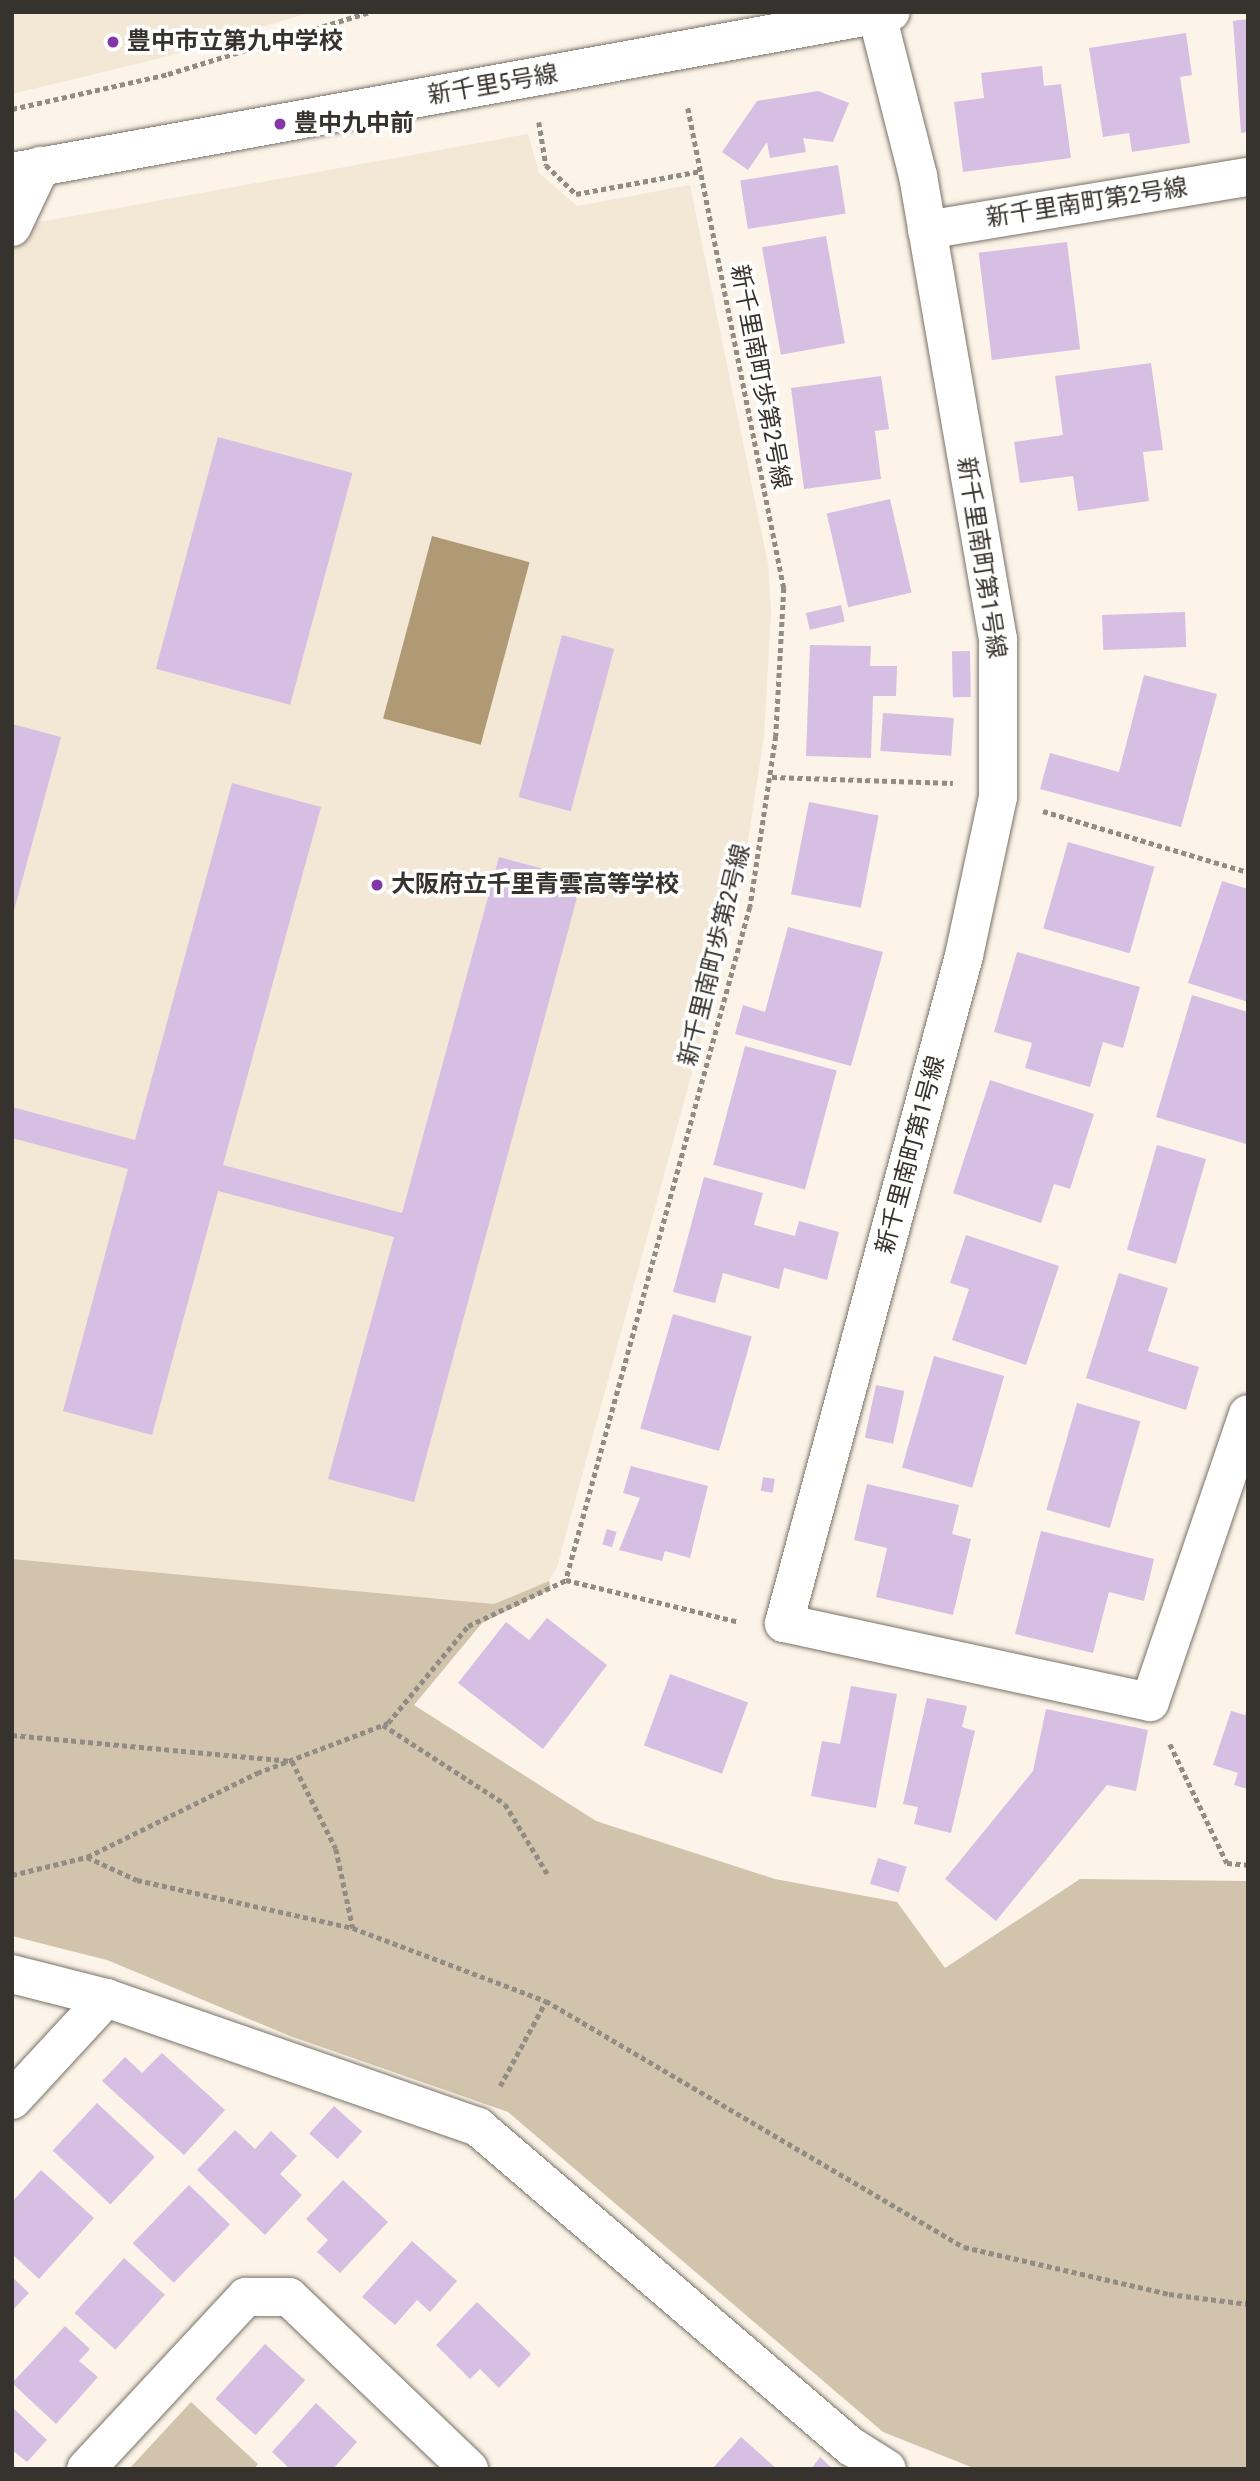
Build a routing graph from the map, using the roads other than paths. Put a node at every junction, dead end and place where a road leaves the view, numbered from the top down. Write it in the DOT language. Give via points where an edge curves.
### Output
graph roads {
  1 [pos="884,13"];
  2 [pos="27,169"];
  3 [pos="1248,177"];
  4 [pos="12,227"];
  5 [pos="927,230"];
  6 [pos="1248,1414"];
  7 [pos="12,1974"];
  8 [pos="106,1998"];
  9 [pos="12,2100"];
  10 [pos="86,2469"];
  11 [pos="470,2469"];
  12 [pos="887,2469"];
  1 -- 2 [label="street, 新千里5号線"];
  1 -- 5 [label="street, 新千里南町第1号線"];
  2 -- 4 [label="street"];
  3 -- 5 [label="street, 新千里南町第2号線"];
  5 -- 6 [label="street, 新千里南町第1号線" via="998,639 999,797 964,956 784,1623 1150,1702"];
  7 -- 8 [label="street"];
  8 -- 9 [label="street"];
  8 -- 12 [label="street" via="478,2127 852,2447"];
  10 -- 11 [label="street" via="246,2297 289,2297"];
}
